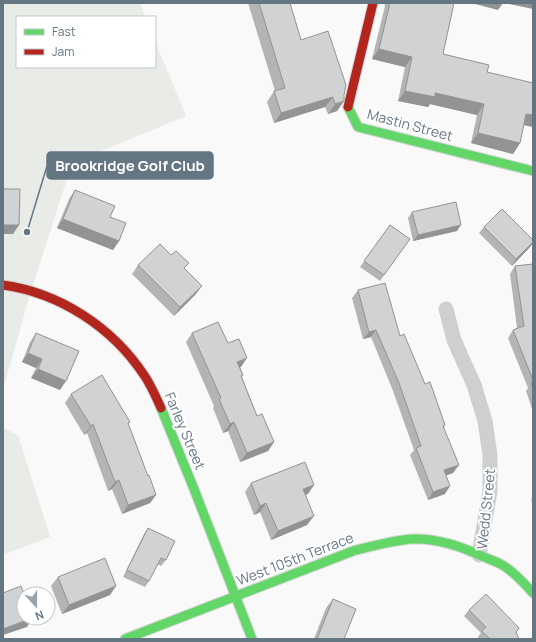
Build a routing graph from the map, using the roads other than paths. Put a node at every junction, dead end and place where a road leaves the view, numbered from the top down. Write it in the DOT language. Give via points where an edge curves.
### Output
graph roads {
  1 [pos="373,3"];
  2 [pos="533,171"];
  3 [pos="3,285"];
  4 [pos="446,309"];
  5 [pos="479,555"];
  6 [pos="533,593"];
  7 [pos="235,597"];
  8 [pos="126,639"];
  9 [pos="252,639"];
  1 -- 2 [label="street, Mastin Street" via="348,108 358,127"];
  3 -- 7 [label="street, Farley Street" via="24,289 54,300 82,314 111,336 138,367 159,405 176,445"];
  4 -- 5 [label="street, Wedd Street" via="454,340 486,420 490,455 490,491"];
  5 -- 6 [label="street, Wedd Street" via="502,565 523,581"];
  5 -- 7 [label="street, West 105th Terrace" via="438,541 391,541 353,551"];
  7 -- 8 [label="street, West 105th Terrace"];
  7 -- 9 [label="street, Farley Street"];
}
